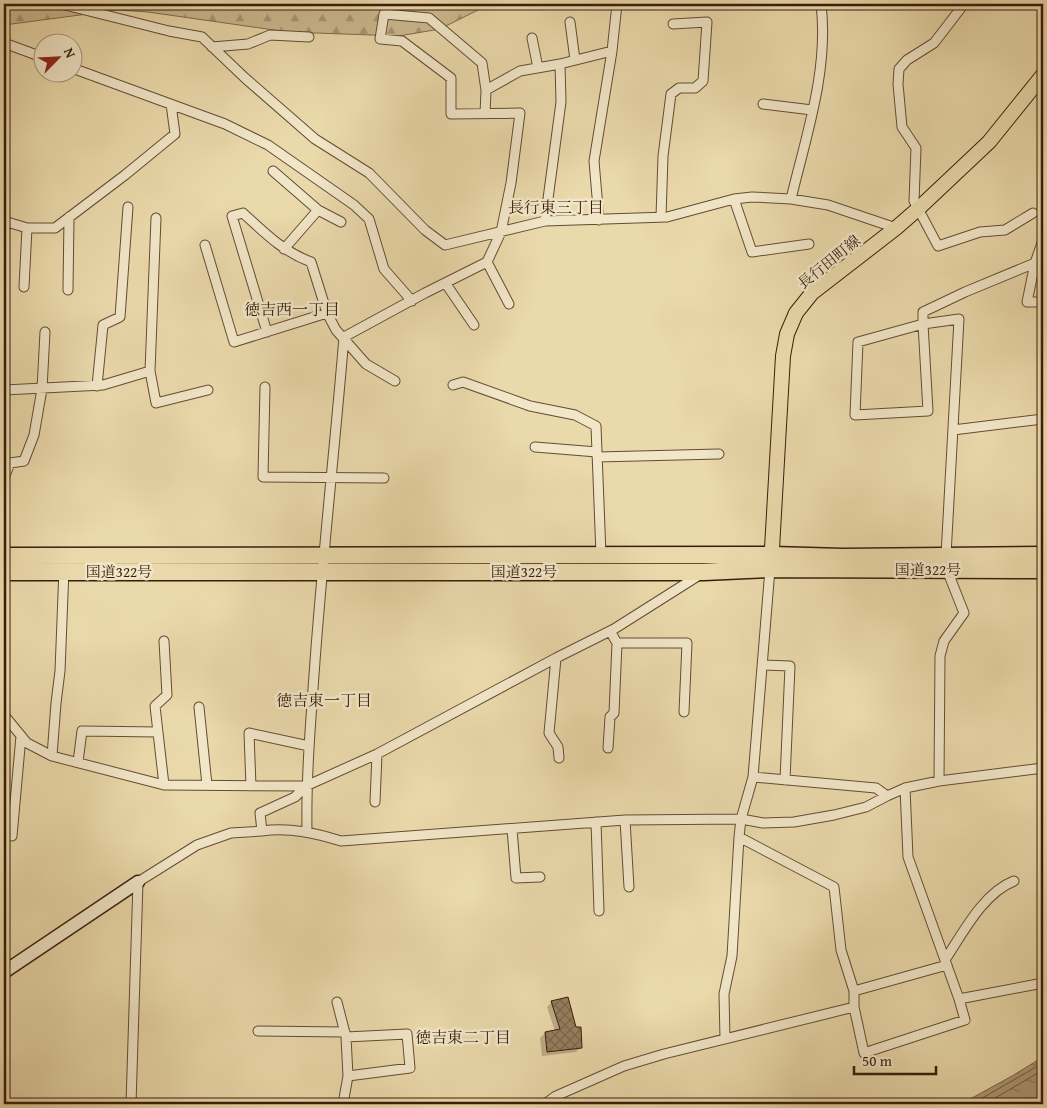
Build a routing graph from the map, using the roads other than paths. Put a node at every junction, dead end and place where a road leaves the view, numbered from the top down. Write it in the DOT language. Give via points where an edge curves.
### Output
graph roads {
  1 [pos="61,4"];
  2 [pos="616,4"];
  3 [pos="821,4"];
  4 [pos="964,4"];
  5 [pos="570,22"];
  6 [pos="673,24"];
  7 [pos="309,37"];
  8 [pos="532,38"];
  9 [pos="4,43"];
  10 [pos="212,47"];
  11 [pos="612,51"];
  12 [pos="32,53"];
  13 [pos="575,60"];
  14 [pos="560,64"];
  15 [pos="538,68"];
  16 [pos="82,72"];
  17 [pos="1043,76"];
  18 [pos="486,90"];
  19 [pos="171,104"];
  20 [pos="763,104"];
  21 [pos="812,110"];
  22 [pos="485,114"];
  23 [pos="273,171"];
  24 [pos="734,199"];
  25 [pos="791,199"];
  26 [pos="128,207"];
  27 [pos="919,208"];
  28 [pos="318,210"];
  29 [pos="1033,213"];
  30 [pos="69,217"];
  31 [pos="661,217"];
  32 [pos="156,218"];
  33 [pos="599,220"];
  34 [pos="4,222"];
  35 [pos="341,222"];
  36 [pos="545,222"];
  37 [pos="27,228"];
  38 [pos="896,228"];
  39 [pos="501,232"];
  40 [pos="1043,240"];
  41 [pos="4,244"];
  42 [pos="808,244"];
  43 [pos="206,245"];
  44 [pos="284,249"];
  45 [pos="487,262"];
  46 [pos="1034,263"];
  47 [pos="446,284"];
  48 [pos="24,287"];
  49 [pos="68,290"];
  50 [pos="412,301"];
  51 [pos="1043,302"];
  52 [pos="509,304"];
  53 [pos="327,313"];
  54 [pos="923,324"];
  55 [pos="474,325"];
  56 [pos="45,332"];
  57 [pos="267,332"];
  58 [pos="344,338"];
  59 [pos="150,370"];
  60 [pos="395,381"];
  61 [pos="454,385"];
  62 [pos="97,386"];
  63 [pos="265,387"];
  64 [pos="42,389"];
  65 [pos="4,390"];
  66 [pos="208,390"];
  67 [pos="1043,419"];
  68 [pos="953,430"];
  69 [pos="535,447"];
  70 [pos="597,454"];
  71 [pos="720,454"];
  72 [pos="4,478"];
  73 [pos="332,478"];
  74 [pos="384,478"];
  75 [pos="4,496"];
  76 [pos="1043,554"];
  77 [pos="601,556"];
  78 [pos="771,562"];
  79 [pos="323,563"];
  80 [pos="946,563"];
  81 [pos="4,564"];
  82 [pos="64,564"];
  83 [pos="1043,570"];
  84 [pos="704,572"];
  85 [pos="610,631"];
  86 [pos="164,641"];
  87 [pos="617,643"];
  88 [pos="556,658"];
  89 [pos="762,665"];
  90 [pos="198,706"];
  91 [pos="684,712"];
  92 [pos="4,715"];
  93 [pos="158,732"];
  94 [pos="21,736"];
  95 [pos="309,746"];
  96 [pos="608,748"];
  97 [pos="377,754"];
  98 [pos="52,756"];
  99 [pos="558,758"];
  100 [pos="78,762"];
  101 [pos="1043,768"];
  102 [pos="753,777"];
  103 [pos="784,780"];
  104 [pos="939,782"];
  105 [pos="164,785"];
  106 [pos="207,785"];
  107 [pos="251,786"];
  108 [pos="306,786"];
  109 [pos="905,788"];
  110 [pos="887,796"];
  111 [pos="375,802"];
  112 [pos="741,819"];
  113 [pos="625,820"];
  114 [pos="596,822"];
  115 [pos="512,828"];
  116 [pos="262,831"];
  117 [pos="307,831"];
  118 [pos="12,836"];
  119 [pos="738,837"];
  120 [pos="540,877"];
  121 [pos="1014,881"];
  122 [pos="138,882"];
  123 [pos="629,887"];
  124 [pos="599,911"];
  125 [pos="946,962"];
  126 [pos="4,972"];
  127 [pos="1043,983"];
  128 [pos="854,990"];
  129 [pos="958,999"];
  130 [pos="337,1002"];
  131 [pos="854,1007"];
  132 [pos="258,1031"];
  133 [pos="346,1034"];
  134 [pos="726,1039"];
  135 [pos="348,1076"];
  136 [pos="131,1104"];
  137 [pos="344,1104"];
  138 [pos="545,1104"];
  1 -- 10 [label="street" via="202,37"];
  2 -- 11 [label="street"];
  3 -- 21 [label="street" via="822,57"];
  4 -- 27 [label="street" via="934,43 899,69 902,127 916,148 914,201"];
  5 -- 13 [label="street"];
  6 -- 31 [label="street" via="707,22 703,82 695,88 680,88 671,94 663,156"];
  7 -- 10 [label="street" via="270,35 248,44"];
  8 -- 15 [label="street"];
  9 -- 12 [label="street"];
  10 -- 39 [label="street" via="315,139 369,173 425,230 445,245"];
  11 -- 13 [label="street"];
  11 -- 33 [label="street" via="594,161"];
  13 -- 14 [label="street"];
  14 -- 15 [label="street"];
  14 -- 36 [label="street" via="561,102"];
  15 -- 18 [label="street" via="520,72"];
  16 -- 19 [label="street"];
  17 -- 27 [label="main road, 長行田町線" via="989,142"];
  18 -- 22 [label="street"];
  18 -- 22 [label="street" via="482,63 428,18 384,14 380,39 402,41 451,78 452,114"];
  19 -- 30 [label="street" via="175,134"];
  19 -- 50 [label="street" via="225,124 268,145 354,205 369,219 384,270"];
  20 -- 21 [label="street"];
  21 -- 25 [label="street"];
  22 -- 39 [label="street" via="520,113"];
  23 -- 28 [label="street"];
  24 -- 25 [label="street"];
  24 -- 31 [label="street"];
  24 -- 42 [label="street" via="752,252"];
  25 -- 38 [label="street" via="828,205"];
  26 -- 62 [label="street" via="120,316 103,324"];
  27 -- 29 [label="street" via="938,246 980,232 1005,230"];
  27 -- 38 [label="main road, 長行田町線"];
  28 -- 35 [label="street"];
  28 -- 44 [label="street"];
  30 -- 37 [label="street" via="55,228"];
  30 -- 49 [label="street"];
  31 -- 33 [label="street"];
  32 -- 59 [label="street"];
  33 -- 36 [label="street"];
  34 -- 37 [label="street"];
  34 -- 41 [label="street"];
  36 -- 39 [label="street"];
  37 -- 48 [label="street"];
  38 -- 78 [label="main road, 長行田町線" via="812,293 796,313 787,334"];
  39 -- 45 [label="street"];
  40 -- 46 [label="street"];
  43 -- 57 [label="street" via="234,342"];
  44 -- 53 [label="street" via="310,262"];
  44 -- 57 [label="street" via="243,213 232,216"];
  45 -- 47 [label="street"];
  45 -- 52 [label="street"];
  46 -- 51 [label="street" via="1027,302"];
  46 -- 54 [label="street" via="924,312"];
  47 -- 50 [label="street"];
  47 -- 55 [label="street"];
  50 -- 58 [label="street"];
  53 -- 57 [label="street"];
  53 -- 58 [label="street"];
  54 -- 54 [label="street" via="928,411 855,414 858,342"];
  54 -- 68 [label="street" via="959,319"];
  56 -- 64 [label="street"];
  58 -- 60 [label="street" via="366,364"];
  58 -- 73 [label="street"];
  59 -- 62 [label="street"];
  59 -- 66 [label="street" via="156,403"];
  61 -- 70 [label="street" via="463,382 530,406 575,415 596,426"];
  62 -- 64 [label="street"];
  63 -- 73 [label="street" via="263,477"];
  64 -- 65 [label="street"];
  64 -- 72 [label="street" via="34,435 24,461 10,463"];
  67 -- 68 [label="street"];
  68 -- 80 [label="street"];
  69 -- 70 [label="street"];
  70 -- 71 [label="street"];
  70 -- 77 [label="street"];
  73 -- 74 [label="street"];
  73 -- 79 [label="street"];
  75 -- 81 [label="street"];
  76 -- 80 [label="highway, 国道322号"];
  77 -- 78 [label="highway, 国道322号"];
  77 -- 79 [label="highway, 国道322号"];
  78 -- 80 [label="highway, 国道322号" via="842,557"];
  78 -- 84 [label="highway, 国道322号"];
  78 -- 89 [label="street"];
  79 -- 82 [label="highway, 国道322号"];
  79 -- 84 [label="highway, 国道322号"];
  79 -- 95 [label="street"];
  80 -- 83 [label="highway, 国道322号"];
  80 -- 104 [label="street" via="964,613 944,640 940,656"];
  81 -- 82 [label="highway, 国道322号"];
  82 -- 98 [label="street" via="60,671"];
  84 -- 85 [label="street"];
  85 -- 87 [label="street"];
  85 -- 88 [label="street"];
  86 -- 93 [label="street" via="167,695 155,706"];
  87 -- 91 [label="street" via="687,643"];
  87 -- 96 [label="street" via="614,713 610,717"];
  88 -- 97 [label="street"];
  88 -- 99 [label="street" via="549,733 558,747"];
  89 -- 102 [label="street"];
  89 -- 103 [label="street" via="790,666"];
  90 -- 106 [label="street"];
  92 -- 94 [label="street"];
  93 -- 100 [label="street" via="82,731"];
  93 -- 105 [label="street"];
  94 -- 98 [label="street" via="27,743"];
  94 -- 118 [label="street"];
  95 -- 107 [label="street" via="249,734"];
  95 -- 108 [label="street"];
  97 -- 108 [label="street"];
  97 -- 111 [label="street"];
  98 -- 100 [label="street"];
  100 -- 105 [label="street"];
  101 -- 104 [label="street"];
  102 -- 103 [label="street"];
  102 -- 112 [label="street"];
  103 -- 110 [label="street" via="876,788"];
  104 -- 109 [label="street"];
  105 -- 106 [label="street"];
  106 -- 107 [label="street"];
  107 -- 108 [label="street"];
  108 -- 116 [label="street" via="295,797 260,813"];
  108 -- 117 [label="street"];
  109 -- 110 [label="street"];
  109 -- 125 [label="street" via="908,857"];
  110 -- 112 [label="street" via="866,807 794,822 763,823"];
  112 -- 113 [label="street"];
  112 -- 119 [label="street"];
  113 -- 114 [label="street"];
  113 -- 123 [label="street"];
  114 -- 115 [label="street"];
  114 -- 124 [label="street"];
  115 -- 117 [label="street" via="341,841"];
  115 -- 120 [label="street" via="516,878"];
  116 -- 117 [label="street"];
  116 -- 122 [label="street" via="231,833 197,845"];
  119 -- 128 [label="street" via="834,887 841,950"];
  119 -- 134 [label="street" via="732,956 724,994"];
  121 -- 125 [label="street" via="1003,885 981,908"];
  122 -- 126 [label="street"];
  122 -- 136 [label="street"];
  125 -- 128 [label="street"];
  125 -- 129 [label="street"];
  127 -- 129 [label="street"];
  128 -- 131 [label="street"];
  129 -- 131 [label="street" via="965,1020 864,1053"];
  130 -- 133 [label="street"];
  131 -- 134 [label="street"];
  132 -- 133 [label="street"];
  133 -- 135 [label="street"];
  133 -- 135 [label="street" via="407,1034 410,1068"];
  134 -- 138 [label="street" via="624,1066"];
  135 -- 137 [label="street"];
}
